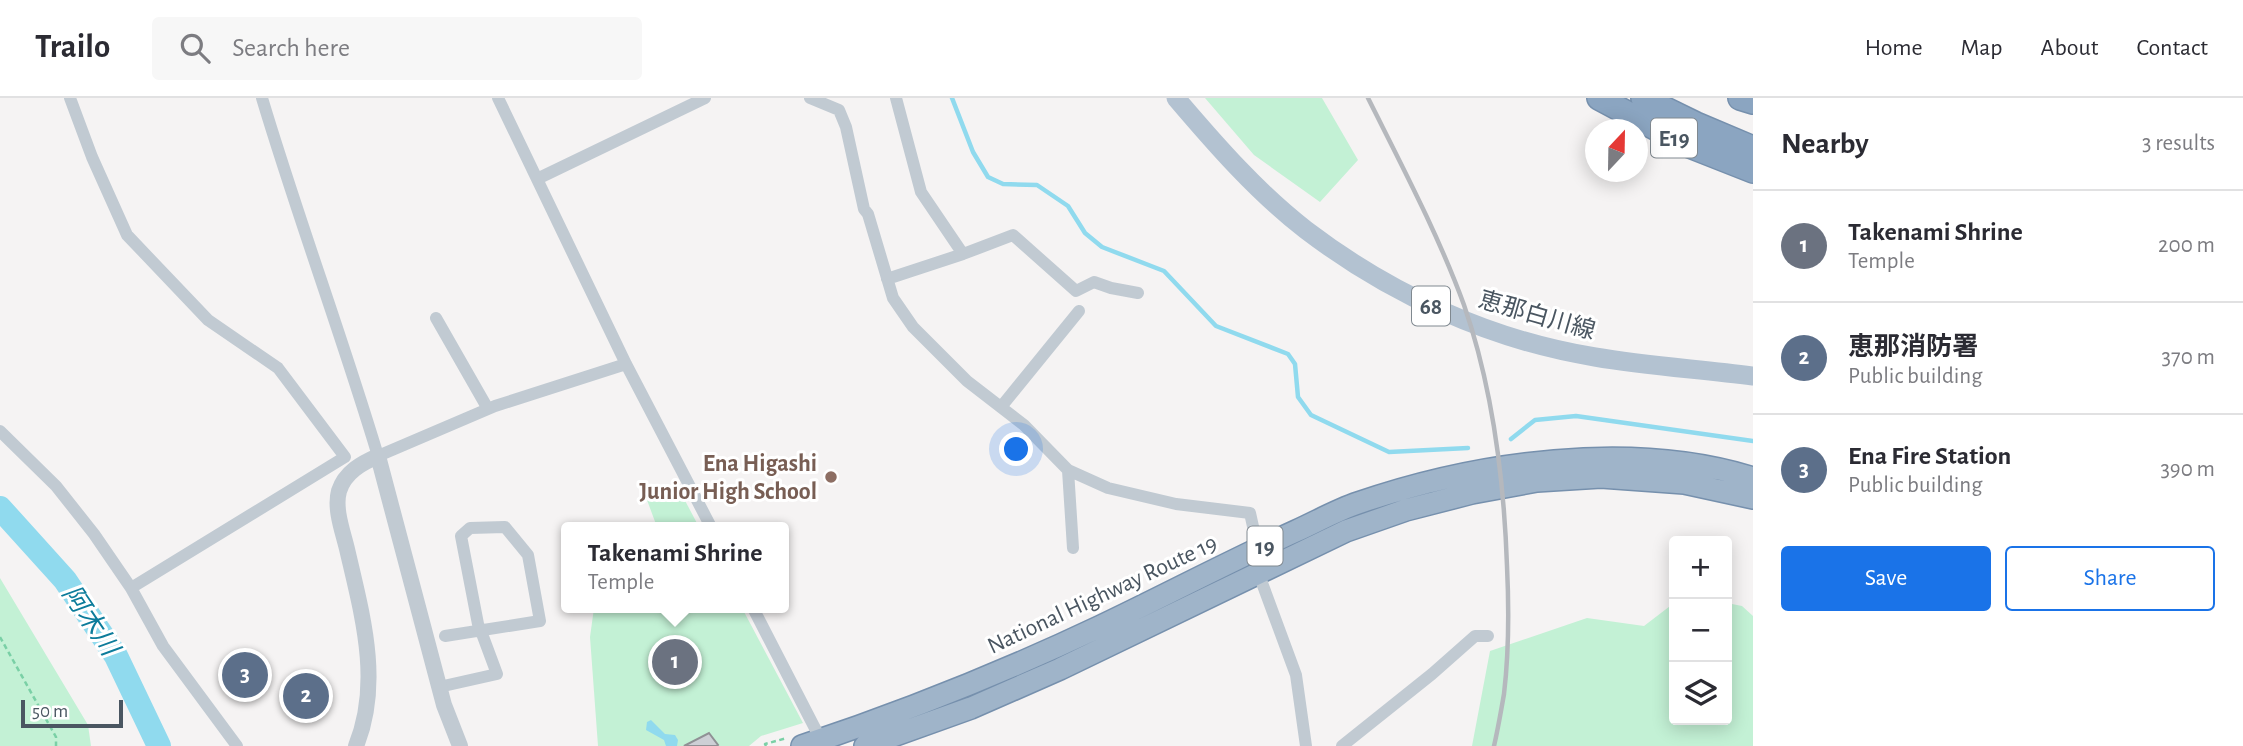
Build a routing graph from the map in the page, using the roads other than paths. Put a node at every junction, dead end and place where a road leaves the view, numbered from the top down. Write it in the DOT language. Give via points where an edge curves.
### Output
graph roads {
  1 [pos="70,98"];
  2 [pos="262,98"];
  3 [pos="498,98"];
  4 [pos="705,98"];
  5 [pos="810,98"];
  6 [pos="896,98"];
  7 [pos="1176,98"];
  8 [pos="1599,98"];
  9 [pos="1643,98"];
  10 [pos="1740,98"];
  11 [pos="1753,102"];
  12 [pos="1753,148"];
  13 [pos="1753,171"];
  14 [pos="537,179"];
  15 [pos="963,254"];
  16 [pos="887,279"];
  17 [pos="1138,293"];
  18 [pos="1079,311"];
  19 [pos="436,318"];
  20 [pos="626,364"];
  21 [pos="1753,376"];
  22 [pos="1001,407"];
  23 [pos="488,409"];
  24 [pos="0,431"];
  25 [pos="378,456"];
  26 [pos="1068,470"];
  27 [pos="1753,478"];
  28 [pos="1753,498"];
  29 [pos="708,522"];
  30 [pos="1073,548"];
  31 [pos="1258,549"];
  32 [pos="1258,572"];
  33 [pos="131,588"];
  34 [pos="755,613"];
  35 [pos="481,631"];
  36 [pos="445,636"];
  37 [pos="1488,636"];
  38 [pos="439,687"];
  39 [pos="804,741"];
  40 [pos="237,746"];
  41 [pos="356,746"];
  42 [pos="460,746"];
  43 [pos="865,746"];
  44 [pos="1306,746"];
  45 [pos="1342,746"];
  1 -- 33 [label="street" via="127,235 208,320 278,368 345,457"];
  2 -- 25 [label="street"];
  3 -- 14 [label="street"];
  4 -- 14 [label="street"];
  5 -- 16 [label="street" via="839,110"];
  6 -- 15 [label="street" via="922,192"];
  7 -- 21 [label="main road, 恵那白川線 / 68" via="1230,160 1305,229 1394,288 1473,324 1555,349"];
  8 -- 13 [label="highway, E19" via="1687,145"];
  9 -- 12 [label="highway, E19"];
  10 -- 11 [label="highway"];
  14 -- 20 [label="street"];
  15 -- 16 [label="street"];
  15 -- 17 [label="street" via="1013,235 1076,291 1094,282"];
  16 -- 22 [label="street" via="893,298 913,327 967,382"];
  18 -- 22 [label="street"];
  19 -- 23 [label="street"];
  20 -- 23 [label="street"];
  20 -- 29 [label="street"];
  22 -- 26 [label="street"];
  23 -- 25 [label="street"];
  24 -- 33 [label="street" via="56,486"];
  25 -- 38 [label="street"];
  25 -- 41 [label="street" via="355,469 338,497 369,660 365,721"];
  26 -- 30 [label="street"];
  26 -- 31 [label="street" via="1108,488 1250,513"];
  27 -- 31 [label="highway, National Highway Route 19 / 19" via="1671,461 1598,459 1510,465 1443,478 1357,503"];
  28 -- 32 [label="highway, National Highway Route 19 / 19" via="1684,483 1601,477 1537,481 1406,510 1346,531"];
  31 -- 39 [label="highway, National Highway Route 19 / 19" via="1009,668"];
  32 -- 43 [label="highway, National Highway Route 19 / 19" via="1060,669 971,708"];
  32 -- 44 [label="street" via="1296,675"];
  33 -- 40 [label="street" via="163,646"];
  34 -- 39 [label="street"];
  35 -- 35 [label="street" via="461,536 470,528 505,527 528,555 540,621"];
  35 -- 36 [label="street"];
  35 -- 38 [label="street" via="497,674"];
  37 -- 45 [label="street" via="1475,636"];
  38 -- 42 [label="street"];
}
